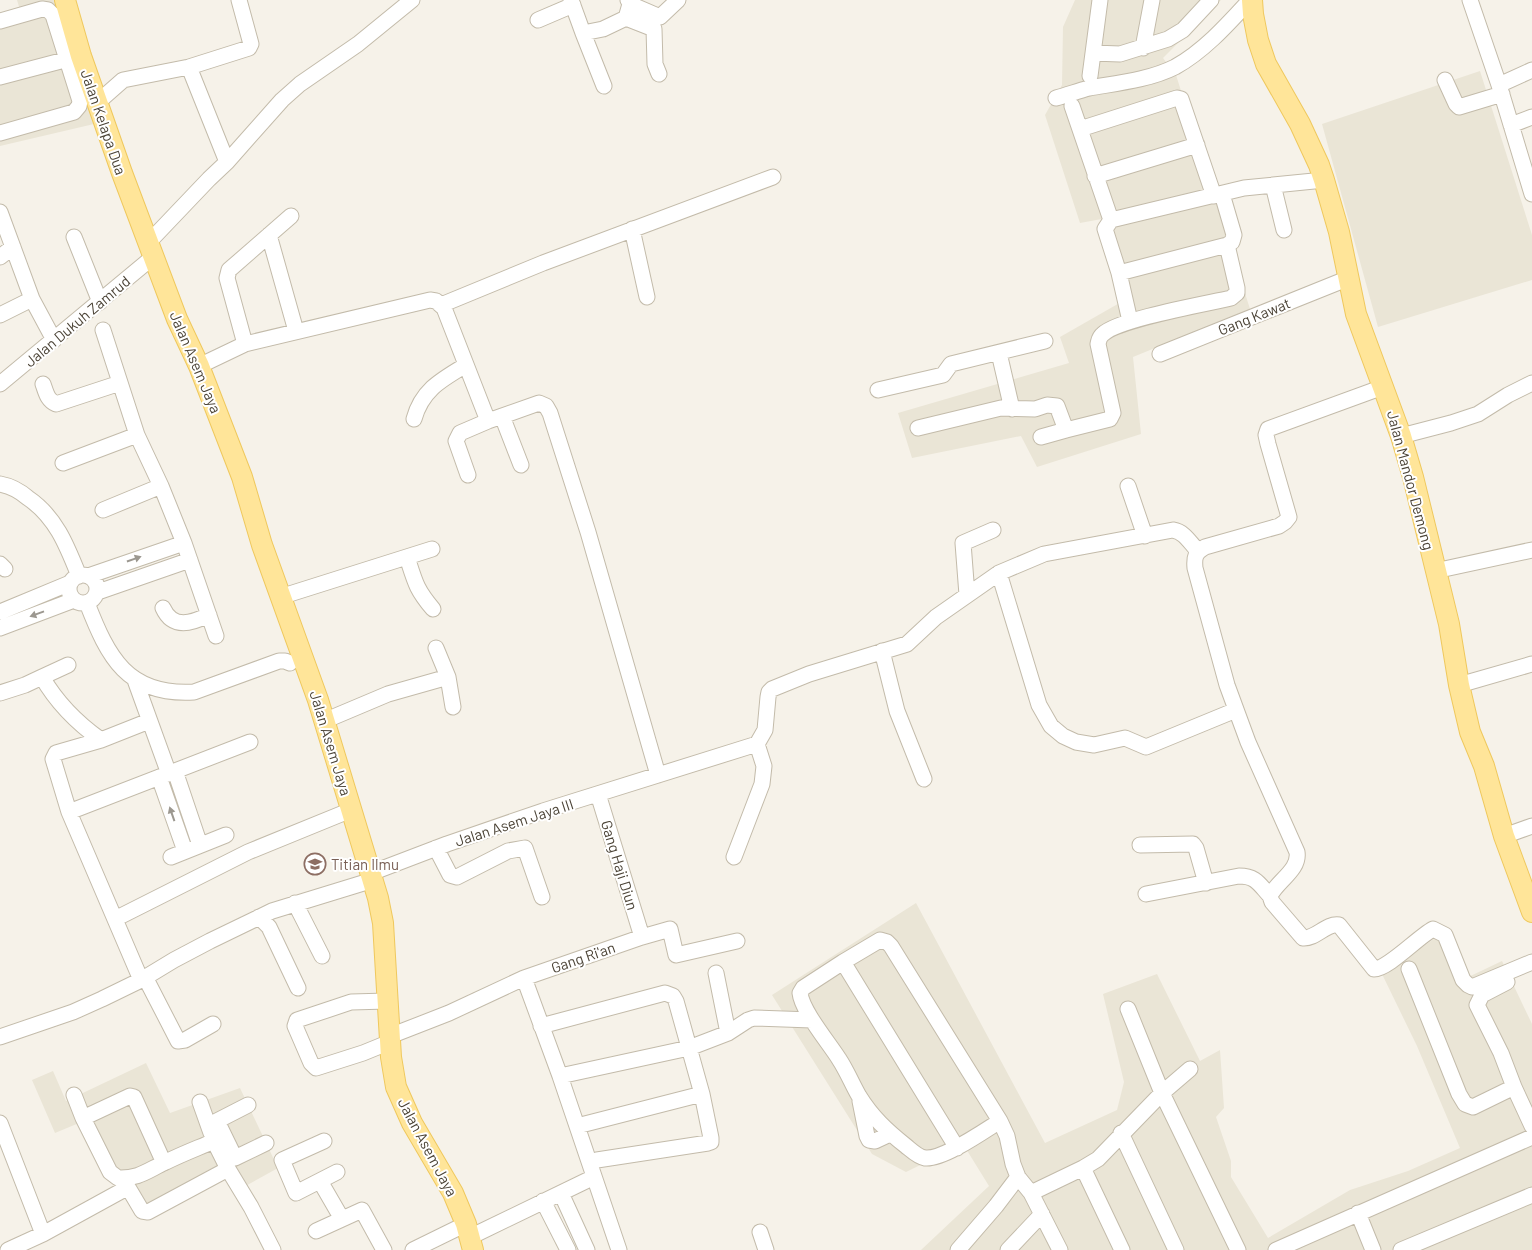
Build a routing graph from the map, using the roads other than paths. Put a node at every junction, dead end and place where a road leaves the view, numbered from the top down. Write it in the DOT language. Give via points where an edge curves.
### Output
graph roads {
  1 [pos="65,0"];
  2 [pos="239,0"];
  3 [pos="412,0"];
  4 [pos="678,0"];
  5 [pos="1100,0"];
  6 [pos="1152,0"];
  7 [pos="1211,0"];
  8 [pos="1251,0"];
  9 [pos="1470,0"];
  10 [pos="572,2"];
  11 [pos="628,7"];
  12 [pos="538,20"];
  13 [pos="0,21"];
  14 [pos="657,23"];
  15 [pos="583,33"];
  16 [pos="1143,48"];
  17 [pos="1093,53"];
  18 [pos="74,58"];
  19 [pos="189,66"];
  20 [pos="1532,70"];
  21 [pos="659,74"];
  22 [pos="1090,76"];
  23 [pos="0,77"];
  24 [pos="1445,80"];
  25 [pos="604,86"];
  26 [pos="1500,90"];
  27 [pos="1056,98"];
  28 [pos="98,102"];
  29 [pos="1072,106"];
  30 [pos="1532,117"];
  31 [pos="1511,125"];
  32 [pos="1080,129"];
  33 [pos="0,133"];
  34 [pos="1197,145"];
  35 [pos="227,162"];
  36 [pos="1095,176"];
  37 [pos="773,178"];
  38 [pos="1324,180"];
  39 [pos="1273,185"];
  40 [pos="1532,194"];
  41 [pos="1218,195"];
  42 [pos="0,212"];
  43 [pos="291,216"];
  44 [pos="1111,220"];
  45 [pos="632,229"];
  46 [pos="1284,230"];
  47 [pos="269,235"];
  48 [pos="74,237"];
  49 [pos="1228,245"];
  50 [pos="13,248"];
  51 [pos="151,250"];
  52 [pos="0,256"];
  53 [pos="1119,273"];
  54 [pos="1349,278"];
  55 [pos="647,297"];
  56 [pos="32,299"];
  57 [pos="100,302"];
  58 [pos="441,305"];
  59 [pos="0,315"];
  60 [pos="1130,321"];
  61 [pos="103,330"];
  62 [pos="296,332"];
  63 [pos="54,340"];
  64 [pos="1045,340"];
  65 [pos="245,344"];
  66 [pos="999,353"];
  67 [pos="1160,354"];
  68 [pos="466,365"];
  69 [pos="198,366"];
  70 [pos="120,383"];
  71 [pos="0,384"];
  72 [pos="43,384"];
  73 [pos="1532,384"];
  74 [pos="1383,387"];
  75 [pos="878,390"];
  76 [pos="1012,409"];
  77 [pos="495,418"];
  78 [pos="414,419"];
  79 [pos="918,428"];
  80 [pos="1066,430"];
  81 [pos="136,435"];
  82 [pos="1401,436"];
  83 [pos="1041,437"];
  84 [pos="63,463"];
  85 [pos="521,465"];
  86 [pos="468,475"];
  87 [pos="0,484"];
  88 [pos="160,486"];
  89 [pos="1128,486"];
  90 [pos="103,510"];
  91 [pos="993,530"];
  92 [pos="1145,536"];
  93 [pos="184,542"];
  94 [pos="432,549"];
  95 [pos="1532,550"];
  96 [pos="1198,552"];
  97 [pos="407,557"];
  98 [pos="190,560"];
  99 [pos="1435,571"];
  100 [pos="999,573"];
  101 [pos="79,578"];
  102 [pos="967,595"];
  103 [pos="280,597"];
  104 [pos="86,598"];
  105 [pos="163,608"];
  106 [pos="433,609"];
  107 [pos="0,612"];
  108 [pos="209,615"];
  109 [pos="0,628"];
  110 [pos="216,636"];
  111 [pos="436,648"];
  112 [pos="882,652"];
  113 [pos="290,663"];
  114 [pos="1532,664"];
  115 [pos="68,665"];
  116 [pos="42,677"];
  117 [pos="448,677"];
  118 [pos="135,680"];
  119 [pos="1459,685"];
  120 [pos="0,692"];
  121 [pos="453,707"];
  122 [pos="1236,710"];
  123 [pos="149,721"];
  124 [pos="324,721"];
  125 [pos="102,740"];
  126 [pos="250,742"];
  127 [pos="757,744"];
  128 [pos="168,774"];
  129 [pos="658,775"];
  130 [pos="924,779"];
  131 [pos="598,794"];
  132 [pos="351,810"];
  133 [pos="69,812"];
  134 [pos="1532,826"];
  135 [pos="226,835"];
  136 [pos="1504,836"];
  137 [pos="200,845"];
  138 [pos="1140,845"];
  139 [pos="436,848"];
  140 [pos="185,851"];
  141 [pos="171,856"];
  142 [pos="734,858"];
  143 [pos="372,877"];
  144 [pos="1206,882"];
  145 [pos="1146,894"];
  146 [pos="542,896"];
  147 [pos="1270,896"];
  148 [pos="295,903"];
  149 [pos="1532,912"];
  150 [pos="259,917"];
  151 [pos="115,919"];
  152 [pos="642,937"];
  153 [pos="736,941"];
  154 [pos="322,956"];
  155 [pos="843,962"];
  156 [pos="1532,962"];
  157 [pos="1409,969"];
  158 [pos="1532,972"];
  159 [pos="716,973"];
  160 [pos="524,978"];
  161 [pos="143,979"];
  162 [pos="298,988"];
  163 [pos="387,1000"];
  164 [pos="1128,1010"];
  165 [pos="812,1020"];
  166 [pos="213,1024"];
  167 [pos="541,1026"];
  168 [pos="728,1034"];
  169 [pos="0,1037"];
  170 [pos="390,1039"];
  171 [pos="689,1048"];
  172 [pos="1190,1069"];
  173 [pos="560,1076"];
  174 [pos="1514,1087"];
  175 [pos="1162,1093"];
  176 [pos="702,1094"];
  177 [pos="74,1096"];
  178 [pos="200,1102"];
  179 [pos="248,1105"];
  180 [pos="83,1118"];
  181 [pos="1000,1121"];
  182 [pos="0,1123"];
  183 [pos="212,1123"];
  184 [pos="581,1125"];
  185 [pos="1532,1126"];
  186 [pos="1121,1134"];
  187 [pos="1532,1137"];
  188 [pos="214,1141"];
  189 [pos="324,1141"];
  190 [pos="266,1143"];
  191 [pos="957,1148"];
  192 [pos="164,1162"];
  193 [pos="593,1167"];
  194 [pos="1083,1168"];
  195 [pos="228,1169"];
  196 [pos="337,1172"];
  197 [pos="1018,1177"];
  198 [pos="320,1181"];
  199 [pos="561,1194"];
  200 [pos="1031,1194"];
  201 [pos="1532,1195"];
  202 [pos="543,1201"];
  203 [pos="1358,1213"];
  204 [pos="1042,1214"];
  205 [pos="342,1219"];
  206 [pos="316,1231"];
  207 [pos="760,1232"];
  208 [pos="43,1234"];
  209 [pos="470,1237"];
  210 [pos="8,1250"];
  211 [pos="273,1250"];
  212 [pos="384,1250"];
  213 [pos="413,1250"];
  214 [pos="568,1250"];
  215 [pos="587,1250"];
  216 [pos="619,1250"];
  217 [pos="766,1250"];
  218 [pos="958,1250"];
  219 [pos="1008,1250"];
  220 [pos="1060,1250"];
  221 [pos="1122,1250"];
  222 [pos="1176,1250"];
  223 [pos="1238,1250"];
  224 [pos="1276,1250"];
  225 [pos="1373,1250"];
  226 [pos="1401,1250"];
  1 -- 18 [label="main road, Jalan Kelapa Dua"];
  2 -- 19 [label="street" via="251,46"];
  3 -- 35 [label="street, Jalan Dukuh Zamrud" via="358,44 300,84"];
  4 -- 14 [label="street"];
  5 -- 17 [label="street"];
  6 -- 16 [label="street"];
  7 -- 16 [label="street" via="1183,30"];
  8 -- 27 [label="street" via="1193,55 1175,67"];
  8 -- 38 [label="main road, Jalan Mandor Demong" via="1266,64 1307,139"];
  9 -- 26 [label="street"];
  10 -- 12 [label="street"];
  10 -- 15 [label="street"];
  11 -- 14 [label="street"];
  11 -- 15 [label="street" via="603,29"];
  13 -- 18 [label="street" via="48,10"];
  14 -- 21 [label="street" via="655,64"];
  15 -- 25 [label="street"];
  16 -- 17 [label="street" via="1120,54"];
  17 -- 22 [label="street"];
  18 -- 23 [label="street"];
  18 -- 28 [label="main road, Jalan Kelapa Dua"];
  18 -- 33 [label="street" via="80,101 77,109"];
  19 -- 28 [label="street" via="123,80"];
  19 -- 35 [label="street"];
  20 -- 26 [label="street"];
  24 -- 26 [label="street" via="1459,107"];
  26 -- 31 [label="street"];
  28 -- 51 [label="main road, Jalan Kelapa Dua"];
  29 -- 32 [label="street"];
  30 -- 31 [label="street"];
  31 -- 40 [label="street"];
  32 -- 34 [label="street" via="1177,98 1183,101"];
  32 -- 36 [label="street"];
  34 -- 36 [label="street"];
  34 -- 41 [label="street"];
  35 -- 51 [label="street, Jalan Dukuh Zamrud" via="209,179"];
  36 -- 44 [label="street"];
  37 -- 45 [label="street"];
  38 -- 39 [label="street"];
  38 -- 54 [label="main road, Jalan Mandor Demong"];
  39 -- 41 [label="street"];
  39 -- 46 [label="street"];
  41 -- 44 [label="street"];
  41 -- 49 [label="street" via="1234,239"];
  42 -- 50 [label="street"];
  43 -- 47 [label="street"];
  44 -- 53 [label="street" via="1105,229"];
  45 -- 55 [label="street"];
  45 -- 58 [label="street"];
  47 -- 62 [label="street"];
  47 -- 65 [label="street" via="229,270 226,278"];
  48 -- 57 [label="street"];
  49 -- 53 [label="street"];
  49 -- 60 [label="street" via="1237,288 1237,293 1231,298"];
  50 -- 52 [label="street"];
  50 -- 56 [label="street"];
  51 -- 57 [label="street, Jalan Dukuh Zamrud"];
  51 -- 69 [label="main road, Jalan Asem Jaya"];
  53 -- 60 [label="street"];
  54 -- 67 [label="street, Gang Kawat"];
  54 -- 74 [label="main road, Jalan Mandor Demong" via="1356,314"];
  56 -- 59 [label="street"];
  56 -- 63 [label="street"];
  57 -- 63 [label="street, Jalan Dukuh Zamrud"];
  58 -- 62 [label="street" via="430,300"];
  58 -- 68 [label="street"];
  60 -- 80 [label="street" via="1104,332 1098,344 1112,417"];
  61 -- 70 [label="street"];
  62 -- 65 [label="street"];
  63 -- 71 [label="street, Jalan Dukuh Zamrud"];
  64 -- 66 [label="street"];
  65 -- 69 [label="street"];
  66 -- 75 [label="street" via="951,364 943,375"];
  66 -- 76 [label="street"];
  68 -- 77 [label="street"];
  68 -- 78 [label="street" via="438,382 422,398"];
  69 -- 103 [label="main road, Jalan Asem Jaya" via="242,477"];
  70 -- 72 [label="street" via="56,404 51,402"];
  70 -- 81 [label="street"];
  73 -- 82 [label="street" via="1508,394 1478,414"];
  74 -- 82 [label="main road, Jalan Mandor Demong"];
  74 -- 96 [label="street" via="1268,429 1268,444 1289,517 1279,526 1205,547"];
  76 -- 79 [label="street" via="994,410"];
  76 -- 80 [label="street" via="1057,406"];
  77 -- 85 [label="street"];
  77 -- 86 [label="street" via="460,433 456,441"];
  77 -- 129 [label="street" via="539,403 543,403 550,413"];
  80 -- 83 [label="street"];
  81 -- 84 [label="street"];
  81 -- 88 [label="street"];
  82 -- 99 [label="main road, Jalan Mandor Demong"];
  87 -- 101 [label="street" via="21,492 51,518"];
  88 -- 90 [label="street"];
  88 -- 93 [label="street"];
  89 -- 92 [label="street"];
  91 -- 102 [label="street" via="963,543"];
  92 -- 96 [label="street" via="1179,531"];
  92 -- 100 [label="street" via="1044,554"];
  93 -- 98 [label="street"];
  101 -- 93 [label="street, one-way"];
  94 -- 97 [label="street"];
  95 -- 99 [label="street"];
  96 -- 122 [label="street" via="1194,557 1195,568"];
  97 -- 103 [label="street"];
  97 -- 106 [label="street" via="420,594"];
  98 -- 104 [label="street"];
  98 -- 108 [label="street"];
  99 -- 119 [label="main road, Jalan Mandor Demong"];
  100 -- 102 [label="street"];
  100 -- 122 [label="street" via="1039,705 1052,726 1063,736 1094,745 1125,738 1146,747"];
  101 -- 104 [label="street" via="69,589 70,596"];
  101 -- 104 [label="street" via="94,579 97,585"];
  101 -- 107 [label="street"];
  102 -- 112 [label="street" via="936,617 907,644"];
  103 -- 124 [label="main road, Jalan Asem Jaya"];
  104 -- 109 [label="street, one-way"];
  104 -- 118 [label="street" via="97,629 114,659"];
  105 -- 108 [label="street" via="171,618 183,623"];
  108 -- 110 [label="street"];
  111 -- 117 [label="street"];
  112 -- 127 [label="street" via="772,689 768,697 765,730"];
  112 -- 130 [label="street" via="897,711"];
  113 -- 118 [label="street" via="279,661 194,692 163,691"];
  114 -- 119 [label="street"];
  115 -- 116 [label="street"];
  116 -- 120 [label="street"];
  116 -- 125 [label="street" via="81,727"];
  117 -- 121 [label="street"];
  117 -- 124 [label="street" via="388,694"];
  118 -- 123 [label="street"];
  119 -- 136 [label="main road, Jalan Mandor Demong" via="1470,732 1489,780"];
  122 -- 147 [label="street" via="1298,858"];
  123 -- 125 [label="street"];
  123 -- 128 [label="street"];
  124 -- 132 [label="main road, Jalan Asem Jaya"];
  125 -- 133 [label="street" via="54,755"];
  126 -- 128 [label="street"];
  127 -- 129 [label="street, Jalan Asem Jaya III"];
  127 -- 142 [label="street" via="764,766 762,784"];
  128 -- 133 [label="street"];
  128 -- 137 [label="street"];
  140 -- 128 [label="street, one-way"];
  129 -- 131 [label="street, Jalan Asem Jaya III"];
  131 -- 139 [label="street, Jalan Asem Jaya III"];
  131 -- 152 [label="street, Gang Haji Diun"];
  132 -- 143 [label="main road, Jalan Asem Jaya"];
  132 -- 151 [label="street" via="248,852"];
  133 -- 151 [label="street"];
  134 -- 136 [label="street"];
  135 -- 137 [label="street"];
  136 -- 149 [label="main road, Jalan Mandor Demong"];
  137 -- 140 [label="street"];
  138 -- 144 [label="street" via="1193,844"];
  139 -- 143 [label="street, Jalan Asem Jaya III"];
  139 -- 146 [label="street" via="450,875 457,877 508,851 525,848"];
  140 -- 141 [label="street"];
  143 -- 148 [label="street, Jalan Asem Jaya III"];
  143 -- 163 [label="main road, Jalan Asem Jaya" via="383,923"];
  144 -- 145 [label="street"];
  144 -- 147 [label="street" via="1249,876"];
  147 -- 156 [label="street" via="1303,938 1340,925 1374,970 1433,929 1445,935 1463,980 1472,987"];
  148 -- 150 [label="street, Jalan Asem Jaya III"];
  148 -- 154 [label="street"];
  150 -- 161 [label="street, Jalan Asem Jaya III"];
  150 -- 162 [label="street" via="268,927"];
  151 -- 161 [label="street"];
  152 -- 153 [label="street, Gang Ri'an" via="670,930 676,954"];
  152 -- 160 [label="street, Gang Ri'an"];
  155 -- 165 [label="street" via="800,993"];
  155 -- 181 [label="street" via="880,940 892,946"];
  155 -- 191 [label="street"];
  157 -- 174 [label="street" via="1465,1104 1473,1107"];
  158 -- 174 [label="street" via="1482,995 1477,1005 1502,1053"];
  159 -- 168 [label="street"];
  160 -- 167 [label="street"];
  160 -- 170 [label="street, Gang Ri'an"];
  161 -- 166 [label="street" via="178,1040 185,1040"];
  161 -- 169 [label="street, Jalan Asem Jaya III" via="73,1012"];
  163 -- 170 [label="main road, Jalan Asem Jaya"];
  163 -- 170 [label="street, Gang Ri'an" via="351,1002 297,1020 295,1026 316,1068 363,1053"];
  164 -- 175 [label="street"];
  165 -- 168 [label="street" via="754,1018"];
  165 -- 191 [label="street" via="858,1094 890,1134 924,1158"];
  167 -- 171 [label="street" via="664,993 676,1001"];
  167 -- 173 [label="street"];
  168 -- 171 [label="street"];
  170 -- 209 [label="main road, Jalan Asem Jaya" via="393,1072 404,1106 453,1194"];
  171 -- 173 [label="street"];
  171 -- 176 [label="street"];
  172 -- 175 [label="street"];
  173 -- 184 [label="street"];
  174 -- 185 [label="street"];
  175 -- 186 [label="street"];
  175 -- 223 [label="street"];
  176 -- 184 [label="street"];
  176 -- 193 [label="street" via="711,1138 708,1143"];
  177 -- 180 [label="street"];
  178 -- 183 [label="street"];
  179 -- 183 [label="street"];
  180 -- 192 [label="street" via="114,1177 140,1176"];
  180 -- 192 [label="street" via="134,1097"];
  181 -- 191 [label="street"];
  181 -- 197 [label="street"];
  182 -- 208 [label="street"];
  183 -- 188 [label="street"];
  183 -- 190 [label="street" via="235,1158"];
  184 -- 193 [label="street"];
  186 -- 194 [label="street" via="1098,1159"];
  186 -- 222 [label="street"];
  187 -- 203 [label="street"];
  188 -- 192 [label="street"];
  188 -- 195 [label="street"];
  189 -- 198 [label="street" via="282,1160 296,1193"];
  193 -- 199 [label="street"];
  193 -- 216 [label="street"];
  194 -- 200 [label="street"];
  194 -- 221 [label="street"];
  195 -- 208 [label="street" via="148,1212 142,1211 132,1193 124,1189"];
  195 -- 211 [label="street"];
  196 -- 198 [label="street"];
  197 -- 200 [label="street"];
  197 -- 218 [label="street"];
  198 -- 205 [label="street"];
  199 -- 202 [label="street"];
  199 -- 215 [label="street"];
  200 -- 204 [label="street"];
  201 -- 226 [label="street"];
  202 -- 209 [label="street"];
  202 -- 214 [label="street"];
  203 -- 224 [label="street"];
  203 -- 225 [label="street"];
  204 -- 219 [label="street"];
  204 -- 220 [label="street"];
  205 -- 206 [label="street"];
  205 -- 212 [label="street" via="362,1210"];
  207 -- 217 [label="street"];
  208 -- 210 [label="street"];
  209 -- 213 [label="street"];
}
